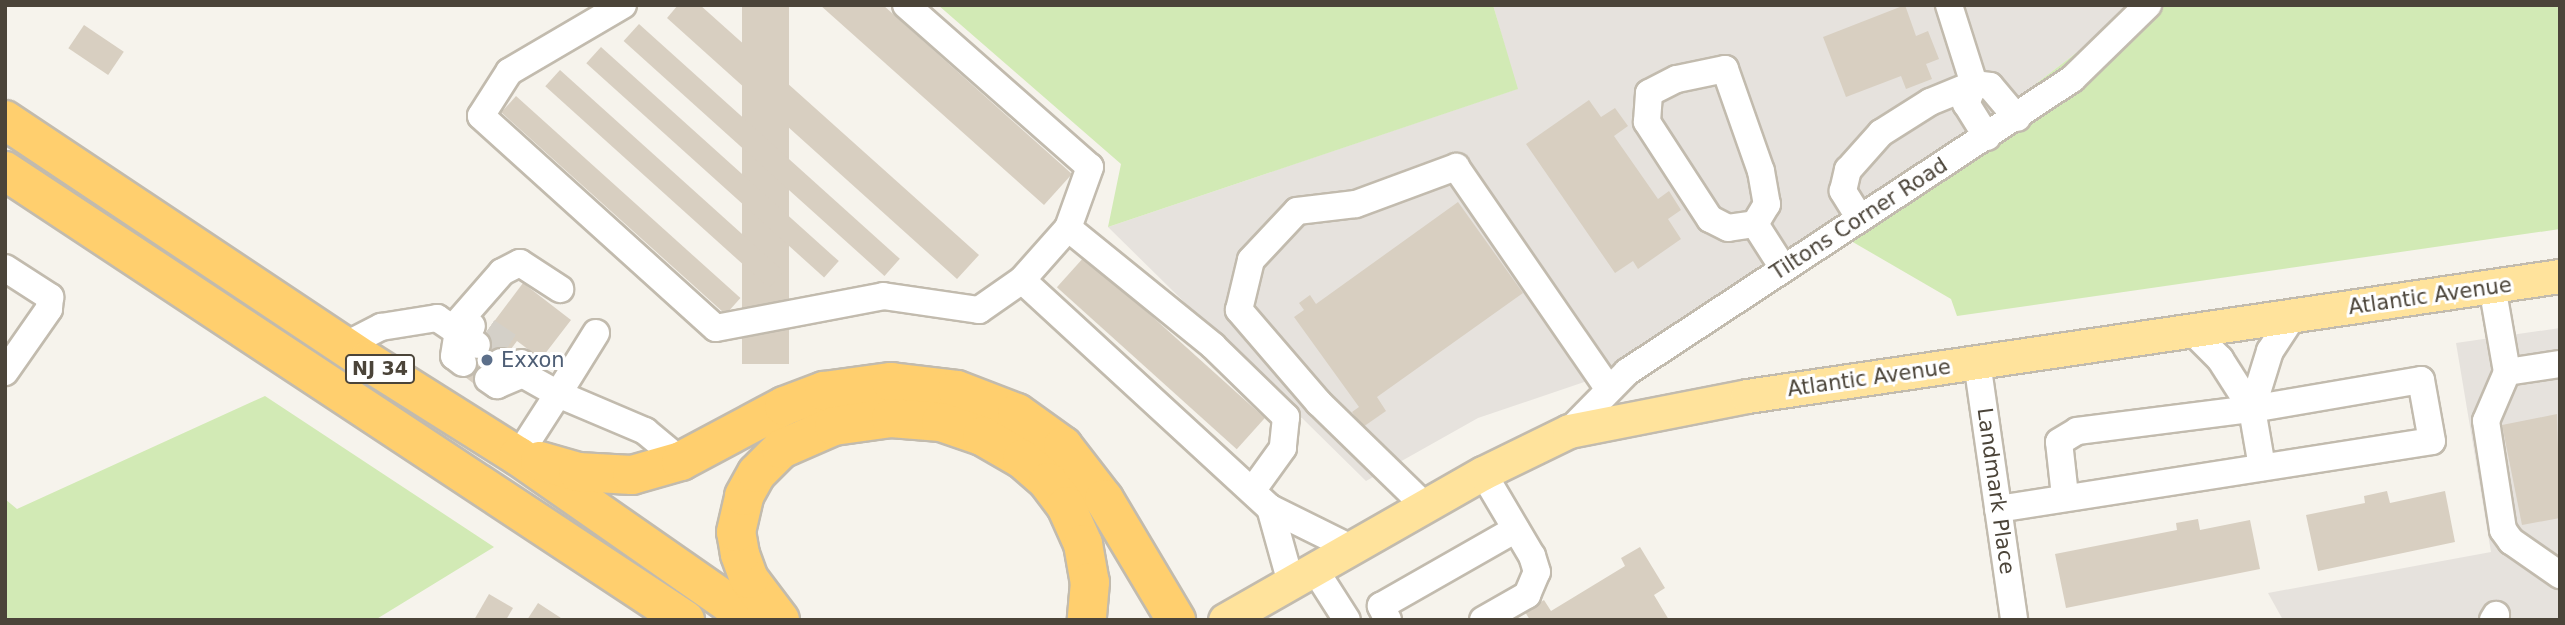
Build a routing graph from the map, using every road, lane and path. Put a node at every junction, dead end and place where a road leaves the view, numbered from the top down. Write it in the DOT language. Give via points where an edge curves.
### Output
graph roads {
  1 [pos="623,5"];
  2 [pos="906,5"];
  3 [pos="1949,5"];
  4 [pos="2148,5"];
  5 [pos="1974,85"];
  6 [pos="2017,118"];
  7 [pos="5,120"];
  8 [pos="1987,137"];
  9 [pos="5,171"];
  10 [pos="1859,217"];
  11 [pos="1755,224"];
  12 [pos="1068,228"];
  13 [pos="5,268"];
  14 [pos="1783,268"];
  15 [pos="2560,276"];
  16 [pos="1022,280"];
  17 [pos="2492,286"];
  18 [pos="560,289"];
  19 [pos="2293,316"];
  20 [pos="2192,331"];
  21 [pos="596,333"];
  22 [pos="344,346"];
  23 [pos="1977,362"];
  24 [pos="2560,364"];
  25 [pos="505,366"];
  26 [pos="5,372"];
  27 [pos="2507,372"];
  28 [pos="1609,390"];
  29 [pos="558,394"];
  30 [pos="2252,409"];
  31 [pos="1569,430"];
  32 [pos="518,456"];
  33 [pos="681,461"];
  34 [pos="2262,467"];
  35 [pos="1483,473"];
  36 [pos="2066,496"];
  37 [pos="1261,500"];
  38 [pos="1425,506"];
  39 [pos="1998,509"];
  40 [pos="1516,529"];
  41 [pos="1351,548"];
  42 [pos="2560,575"];
  43 [pos="1303,576"];
  44 [pos="685,620"];
  45 [pos="753,620"];
  46 [pos="780,620"];
  47 [pos="1087,620"];
  48 [pos="1176,620"];
  49 [pos="1225,620"];
  50 [pos="1347,620"];
  51 [pos="1388,620"];
  52 [pos="1483,620"];
  53 [pos="2014,620"];
  1 -- 16 [label="street" via="509,72 481,116 716,328 883,296 979,310"];
  2 -- 12 [label="street" via="1090,167"];
  3 -- 5 [label="street"];
  4 -- 6 [label="street, Tiltons Corner Road" via="2105,51"];
  5 -- 6 [label="street" via="1990,86"];
  5 -- 8 [label="street" via="1966,104"];
  5 -- 10 [label="street" via="1930,102 1881,133 1848,170 1843,191"];
  6 -- 8 [label="street, Tiltons Corner Road"];
  7 -- 22 [label="highway, NJ 34"];
  8 -- 10 [label="street, Tiltons Corner Road"];
  9 -- 44 [label="highway, NJ 34"];
  10 -- 14 [label="street, Tiltons Corner Road"];
  11 -- 11 [label="street" via="1768,204 1761,170 1725,69 1677,79 1649,93 1647,122 1710,219 1728,228"];
  11 -- 14 [label="street"];
  12 -- 16 [label="street"];
  12 -- 37 [label="street" via="1213,346 1286,417 1283,448"];
  13 -- 26 [label="street" via="50,297 49,309"];
  14 -- 28 [label="street, Tiltons Corner Road" via="1628,372"];
  15 -- 17 [label="main road, Atlantic Avenue"];
  16 -- 37 [label="street"];
  17 -- 19 [label="main road, Atlantic Avenue"];
  17 -- 27 [label="street"];
  18 -- 22 [label="street" via="520,263 502,272 468,340 437,318 382,327"];
  19 -- 20 [label="main road, Atlantic Avenue"];
  19 -- 30 [label="street" via="2270,351"];
  20 -- 23 [label="main road, Atlantic Avenue"];
  20 -- 30 [label="street" via="2220,359"];
  21 -- 29 [label="street"];
  22 -- 32 [label="highway, NJ 34"];
  23 -- 31 [label="main road, Atlantic Avenue" via="1643,413"];
  23 -- 39 [label="street, Landmark Place"];
  24 -- 27 [label="street"];
  25 -- 29 [label="street"];
  27 -- 42 [label="street" via="2486,421 2503,530 2511,541"];
  28 -- 31 [label="street, Tiltons Corner Road"];
  28 -- 38 [label="street" via="1456,167 1356,204 1297,211 1251,260 1239,310 1320,403"];
  29 -- 32 [label="street"];
  29 -- 33 [label="street" via="645,431"];
  30 -- 34 [label="street"];
  30 -- 34 [label="street" via="2421,380 2432,441"];
  30 -- 36 [label="street" via="2077,431 2059,442"];
  31 -- 35 [label="main road, Atlantic Avenue"];
  32 -- 33 [label="highway" via="606,475 654,471"];
  32 -- 45 [label="highway, NJ 34"];
  33 -- 48 [label="highway" via="784,406 824,391 891,382 957,390 990,400 1041,428 1082,467"];
  34 -- 36 [label="street"];
  35 -- 38 [label="main road, Atlantic Avenue"];
  35 -- 40 [label="street"];
  36 -- 39 [label="street"];
  37 -- 41 [label="street"];
  37 -- 43 [label="street"];
  38 -- 41 [label="main road, Atlantic Avenue"];
  39 -- 53 [label="street, Landmark Place"];
  40 -- 51 [label="street" via="1381,607"];
  40 -- 52 [label="street" via="1537,572 1527,595"];
  41 -- 43 [label="main road, Atlantic Avenue"];
  43 -- 49 [label="main road, Atlantic Avenue"];
  43 -- 50 [label="street"];
  46 -- 47 [label="highway" via="749,579 736,532 738,513 757,473 781,449 808,434 860,420 891,418 941,422 982,436 1022,459 1048,482 1066,506 1083,544 1090,582"];
}
